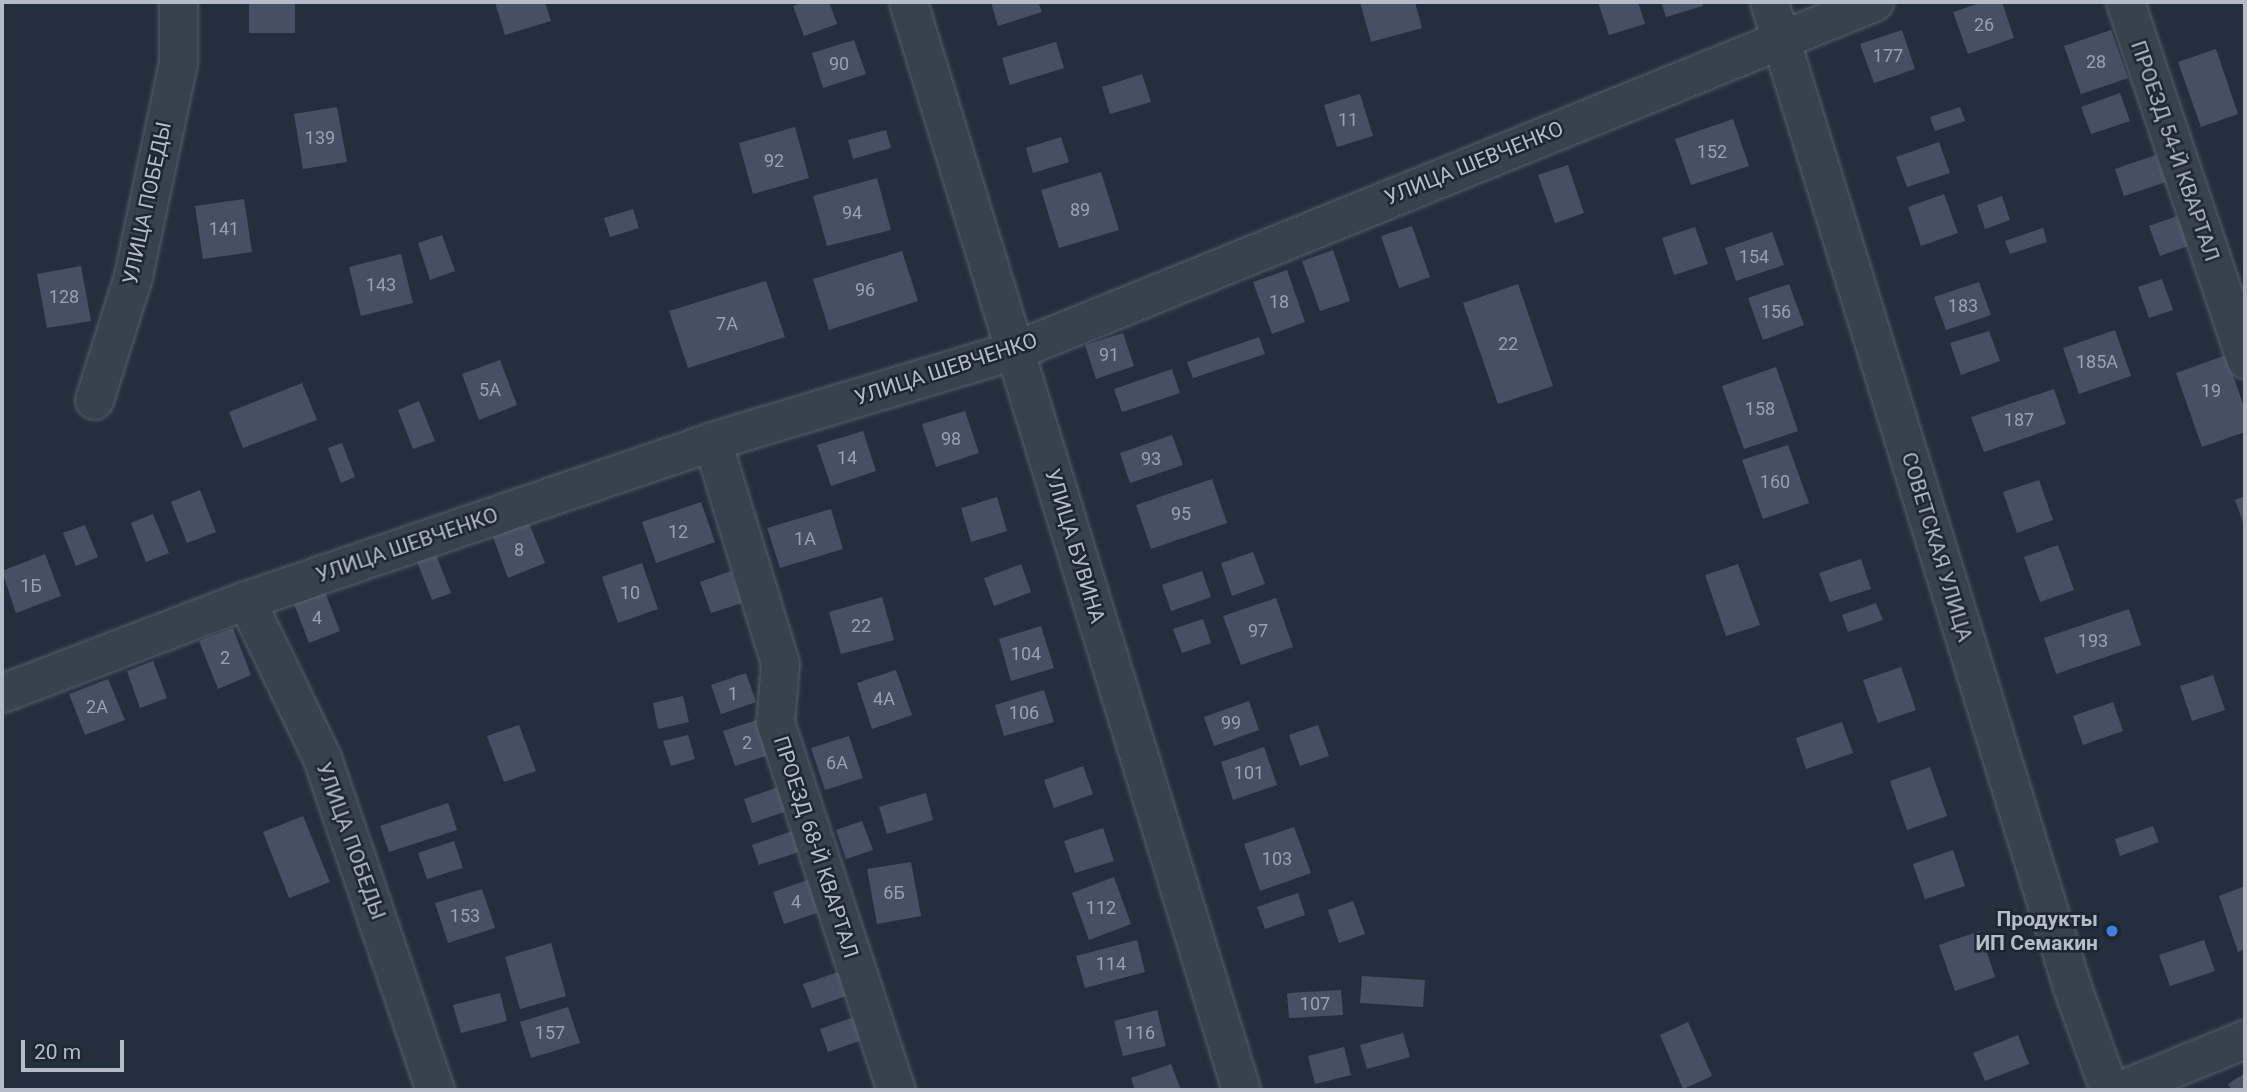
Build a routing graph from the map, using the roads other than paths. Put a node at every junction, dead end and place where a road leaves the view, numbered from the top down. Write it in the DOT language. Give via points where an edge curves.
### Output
graph roads {
  1 [pos="178,2"];
  2 [pos="908,2"];
  3 [pos="1769,2"];
  4 [pos="1874,2"];
  5 [pos="2125,2"];
  6 [pos="1780,37"];
  7 [pos="2235,296"];
  8 [pos="1016,349"];
  9 [pos="2245,359"];
  10 [pos="94,400"];
  11 [pos="712,441"];
  12 [pos="246,600"];
  13 [pos="2,693"];
  14 [pos="2245,1039"];
  15 [pos="435,1090"];
  16 [pos="896,1090"];
  17 [pos="1241,1090"];
  18 [pos="2109,1090"];
  19 [pos="2119,1090"];
  1 -- 10 [label="street, УЛИЦА ПОБЕДЫ" via="178,63 133,276"];
  2 -- 8 [label="street, УЛИЦА БУВИНА"];
  3 -- 6 [label="street, СОВЕТСКАЯ УЛИЦА"];
  4 -- 6 [label="street, УЛИЦА ШЕВЧЕНКО"];
  5 -- 7 [label="street, ПРОЕЗД 54-Й КВАРТАЛ"];
  6 -- 8 [label="street, УЛИЦА ШЕВЧЕНКО"];
  6 -- 18 [label="street, СОВЕТСКАЯ УЛИЦА" via="2072,987"];
  7 -- 9 [label="street, ПРОЕЗД 54-Й КВАРТАЛ"];
  8 -- 11 [label="street, УЛИЦА ШЕВЧЕНКО"];
  8 -- 17 [label="street, УЛИЦА БУВИНА"];
  11 -- 12 [label="street, УЛИЦА ШЕВЧЕНКО"];
  11 -- 16 [label="street, ПРОЕЗД 68-Й КВАРТАЛ" via="780,663 775,722"];
  12 -- 13 [label="street, УЛИЦА ШЕВЧЕНКО"];
  12 -- 15 [label="street, УЛИЦА ПОБЕДЫ" via="322,758"];
  14 -- 19 [label="street"];
}
